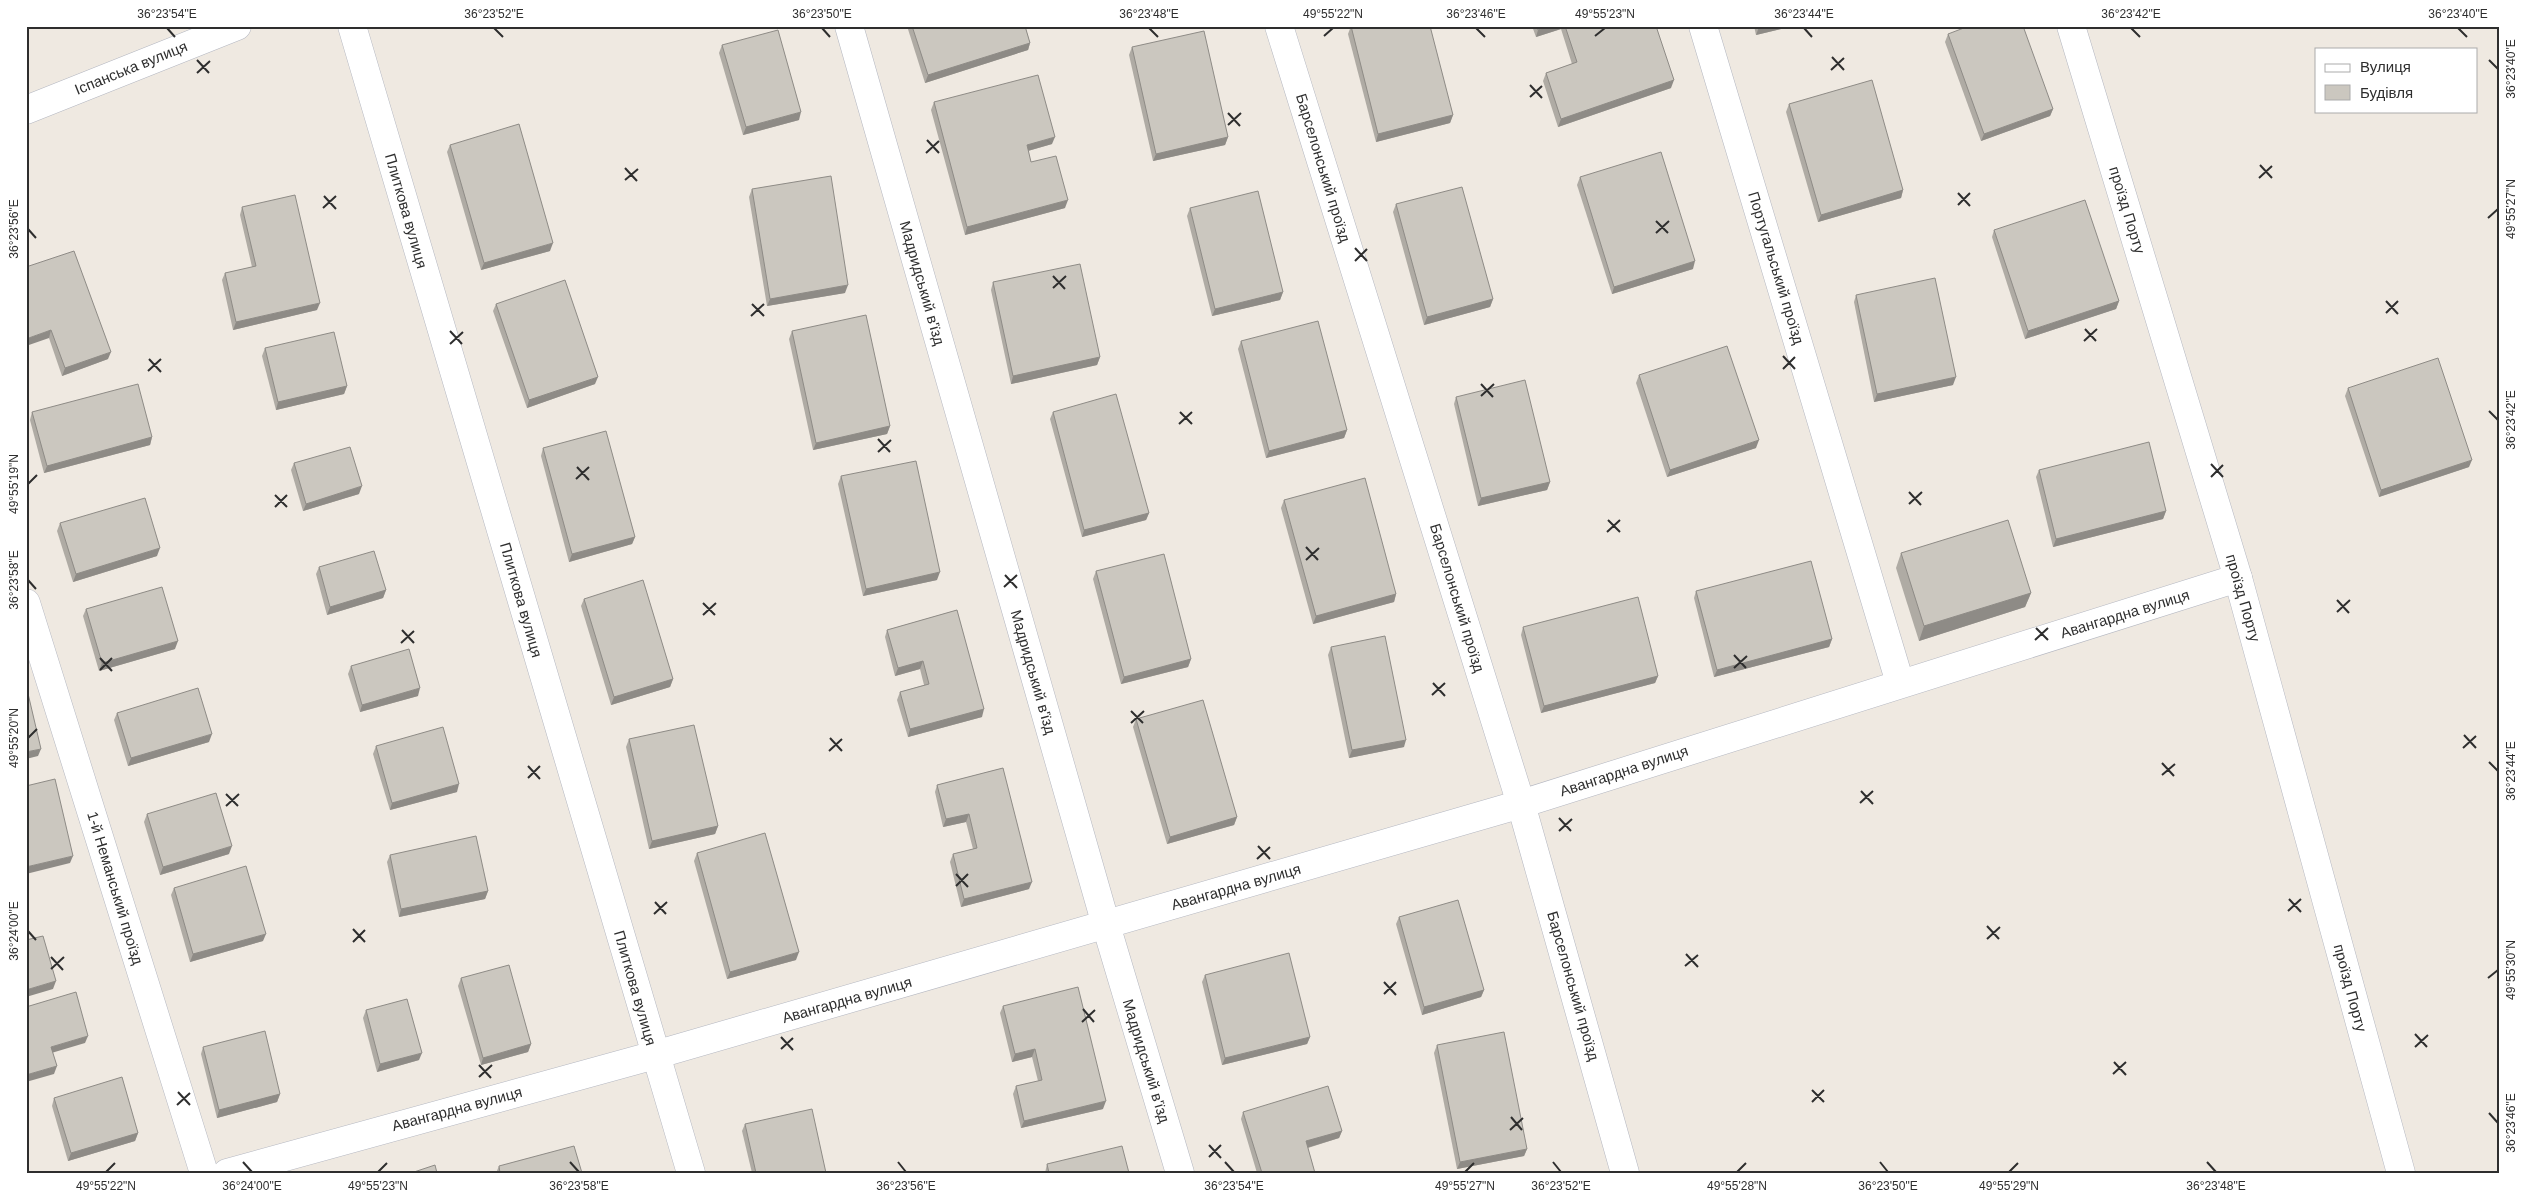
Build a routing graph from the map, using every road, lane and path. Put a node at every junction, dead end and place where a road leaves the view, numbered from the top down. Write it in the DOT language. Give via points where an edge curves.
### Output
graph roads {
  1 [pos="237,26"];
  2 [pos="352,26"];
  3 [pos="849,26"];
  4 [pos="1279,26"];
  5 [pos="1703,26"];
  6 [pos="2071,26"];
  7 [pos="26,110"];
  8 [pos="2238,578"];
  9 [pos="26,603"];
  10 [pos="1900,683"];
  11 [pos="1521,804"];
  12 [pos="1106,925"];
  13 [pos="655,1055"];
  14 [pos="204,1173"];
  15 [pos="227,1173"];
  16 [pos="691,1173"];
  17 [pos="1180,1173"];
  18 [pos="1626,1173"];
  19 [pos="2401,1173"];
  1 -- 7 [label="street, Іспанська вулиця"];
  2 -- 13 [label="street, Плиткова вулиця"];
  3 -- 12 [label="street, Мадридський в'їзд"];
  4 -- 11 [label="street, Барселонський проїзд"];
  5 -- 10 [label="street, Португальський проїзд"];
  6 -- 8 [label="street, проїзд Порту"];
  8 -- 10 [label="street, Авангардна вулиця"];
  8 -- 19 [label="street, проїзд Порту"];
  9 -- 14 [label="street, 1-й Неманський проїзд"];
  10 -- 11 [label="street, Авангардна вулиця"];
  11 -- 12 [label="street, Авангардна вулиця"];
  11 -- 18 [label="street, Барселонський проїзд"];
  12 -- 13 [label="street, Авангардна вулиця"];
  12 -- 17 [label="street, Мадридський в'їзд"];
  13 -- 15 [label="street, Авангардна вулиця"];
  13 -- 16 [label="street, Плиткова вулиця"];
}
